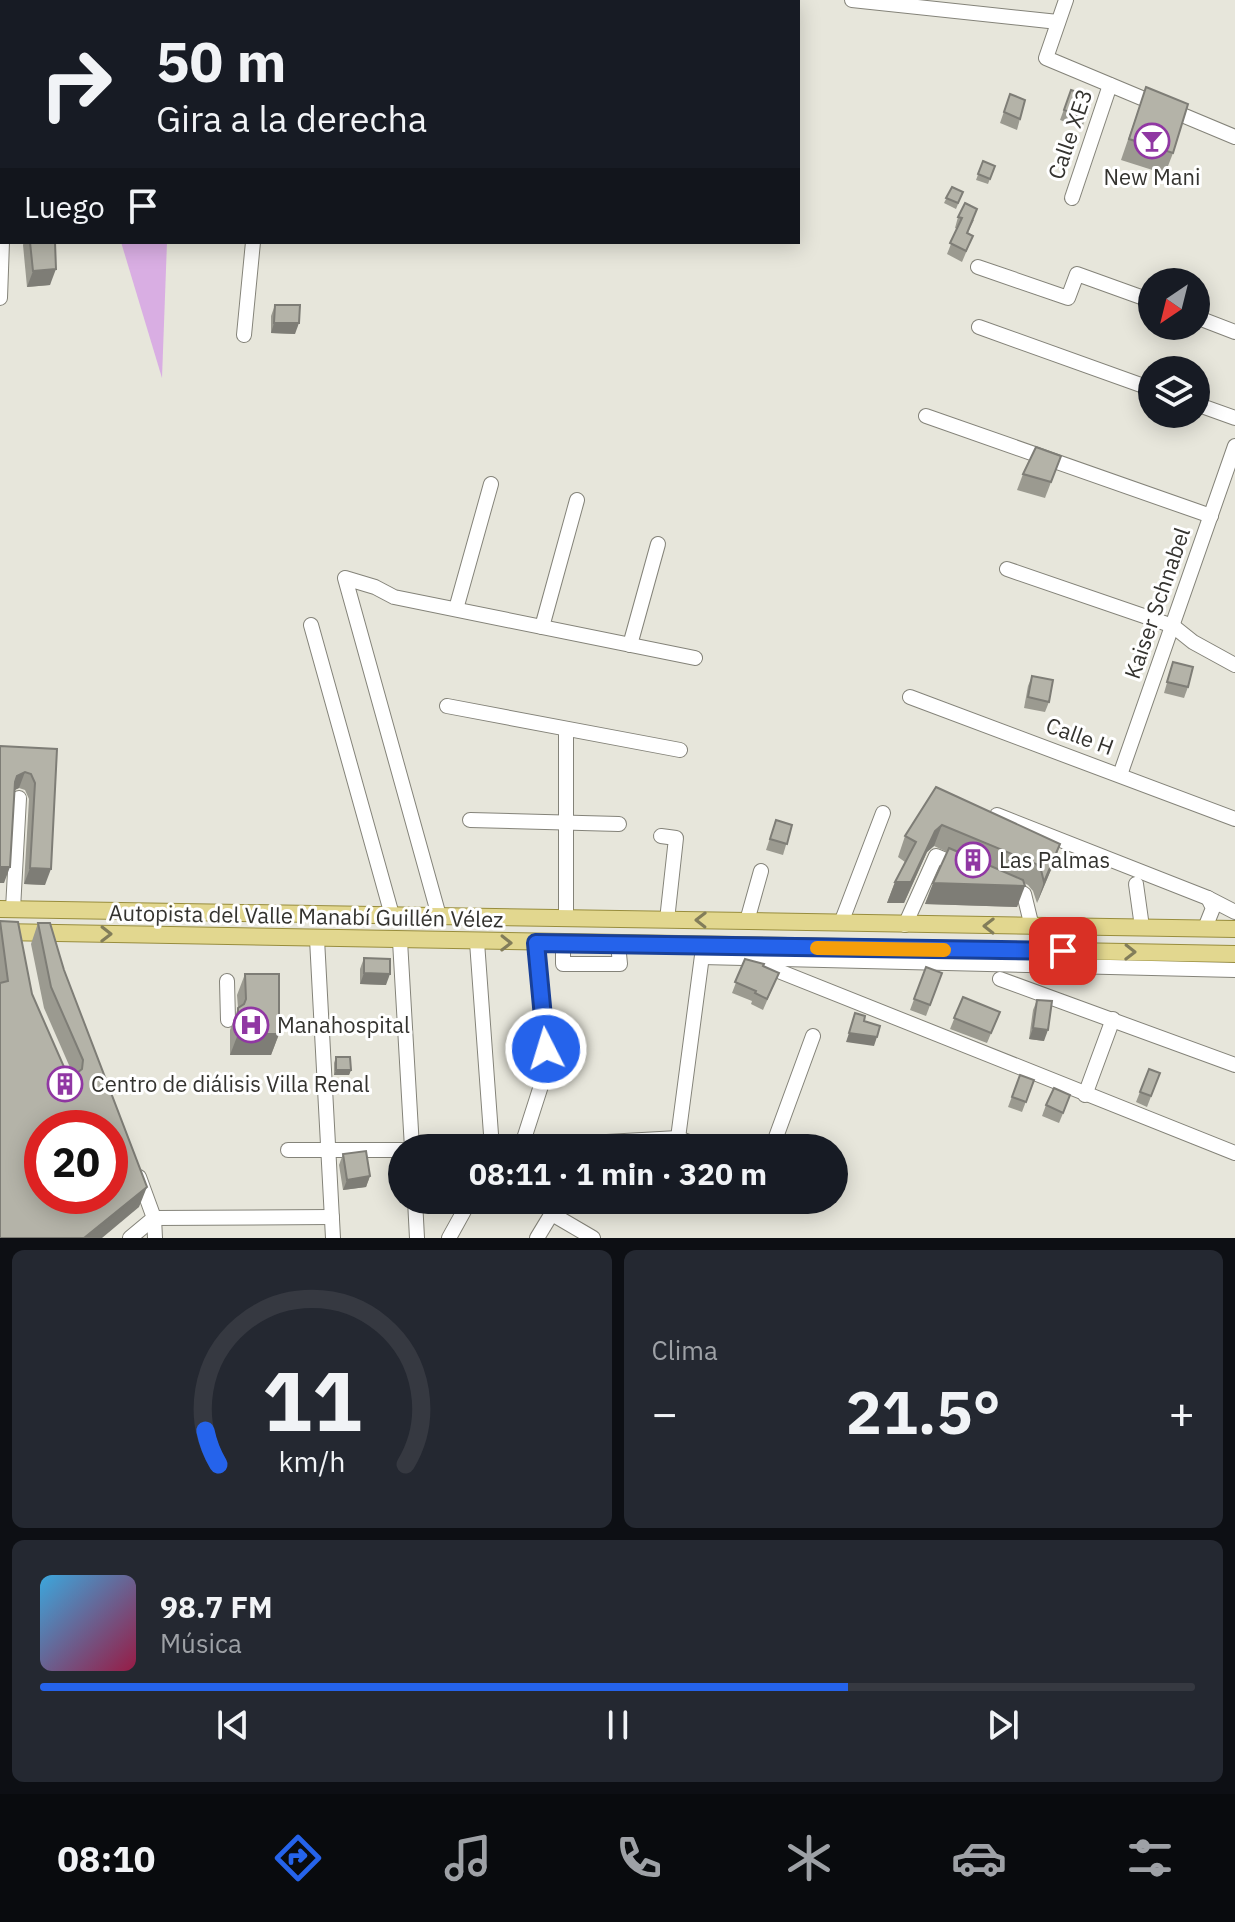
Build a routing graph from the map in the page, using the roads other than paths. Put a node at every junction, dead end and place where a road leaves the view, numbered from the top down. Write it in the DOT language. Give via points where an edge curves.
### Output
graph roads {
  1 [pos="852,0"];
  2 [pos="1006,0"];
  3 [pos="1066,0"];
  4 [pos="903,3"];
  5 [pos="1001,16"];
  6 [pos="1058,22"];
  7 [pos="1110,85"];
  8 [pos="1235,137"];
  9 [pos="1072,198"];
  10 [pos="2,244"];
  11 [pos="253,244"];
  12 [pos="978,267"];
  13 [pos="1138,296"];
  14 [pos="0,298"];
  15 [pos="1210,322"];
  16 [pos="979,327"];
  17 [pos="1235,332"];
  18 [pos="244,335"];
  19 [pos="1138,384"];
  20 [pos="1210,409"];
  21 [pos="926,416"];
  22 [pos="1235,418"];
  23 [pos="1235,446"];
  24 [pos="491,484"];
  25 [pos="577,500"];
  26 [pos="1211,516"];
  27 [pos="658,544"];
  28 [pos="1007,569"];
  29 [pos="456,609"];
  30 [pos="311,625"];
  31 [pos="1173,626"];
  32 [pos="542,627"];
  33 [pos="630,645"];
  34 [pos="695,658"];
  35 [pos="1235,665"];
  36 [pos="910,697"];
  37 [pos="447,706"];
  38 [pos="566,729"];
  39 [pos="680,750"];
  40 [pos="1120,775"];
  41 [pos="19,798"];
  42 [pos="883,813"];
  43 [pos="997,815"];
  44 [pos="1235,819"];
  45 [pos="470,820"];
  46 [pos="566,823"];
  47 [pos="619,824"];
  48 [pos="661,836"];
  49 [pos="761,871"];
  50 [pos="980,875"];
  51 [pos="995,881"];
  52 [pos="1136,884"];
  53 [pos="1208,898"];
  54 [pos="6,909"];
  55 [pos="1235,912"];
  56 [pos="346,914"];
  57 [pos="392,915"];
  58 [pos="439,916"];
  59 [pos="566,917"];
  60 [pos="667,920"];
  61 [pos="747,921"];
  62 [pos="841,923"];
  63 [pos="905,925"];
  64 [pos="1032,927"];
  65 [pos="1142,927"];
  66 [pos="1205,928"];
  67 [pos="1235,929"];
  68 [pos="0,932"];
  69 [pos="317,939"];
  70 [pos="346,939"];
  71 [pos="400,941"];
  72 [pos="477,942"];
  73 [pos="536,943"];
  74 [pos="707,949"];
  75 [pos="1235,954"];
  76 [pos="743,959"];
  77 [pos="1035,959"];
  78 [pos="1235,970"];
  79 [pos="1000,979"];
  80 [pos="227,981"];
  81 [pos="1038,992"];
  82 [pos="1113,1019"];
  83 [pos="228,1020"];
  84 [pos="813,1036"];
  85 [pos="1235,1065"];
  86 [pos="1085,1095"];
  87 [pos="411,1134"];
  88 [pos="491,1134"];
  89 [pos="526,1134"];
  90 [pos="679,1134"];
  91 [pos="777,1134"];
  92 [pos="288,1150"];
  93 [pos="329,1150"];
  94 [pos="388,1150"];
  95 [pos="1235,1153"];
  96 [pos="132,1160"];
  97 [pos="416,1214"];
  98 [pos="462,1214"];
  99 [pos="552,1214"];
  100 [pos="332,1217"];
  101 [pos="154,1218"];
  102 [pos="130,1238"];
  103 [pos="155,1238"];
  104 [pos="333,1238"];
  105 [pos="417,1238"];
  106 [pos="449,1238"];
  107 [pos="537,1238"];
  108 [pos="593,1238"];
  1 -- 4 [label="street"];
  2 -- 5 [label="street"];
  3 -- 6 [label="street"];
  4 -- 5 [label="street"];
  5 -- 6 [label="street"];
  6 -- 7 [label="street" via="1046,58"];
  7 -- 8 [label="street"];
  7 -- 9 [label="street, Calle XE3"];
  10 -- 14 [label="street"];
  11 -- 18 [label="street"];
  12 -- 13 [label="street" via="1068,298 1077,274"];
  15 -- 17 [label="street"];
  16 -- 19 [label="street"];
  20 -- 22 [label="street"];
  21 -- 26 [label="street"];
  23 -- 26 [label="street, Kaiser Schnabel"];
  24 -- 29 [label="street"];
  25 -- 32 [label="street"];
  26 -- 31 [label="street, Kaiser Schnabel"];
  27 -- 33 [label="street"];
  28 -- 31 [label="street"];
  29 -- 32 [label="street"];
  29 -- 58 [label="street" via="394,597 345,578"];
  30 -- 57 [label="street"];
  31 -- 35 [label="street"];
  31 -- 40 [label="street, Kaiser Schnabel"];
  32 -- 33 [label="street"];
  33 -- 34 [label="street"];
  36 -- 40 [label="street, Calle H"];
  37 -- 38 [label="street"];
  38 -- 39 [label="street"];
  38 -- 46 [label="street"];
  40 -- 44 [label="street, Calle H"];
  41 -- 54 [label="street"];
  42 -- 62 [label="street"];
  43 -- 53 [label="street"];
  45 -- 46 [label="street"];
  46 -- 47 [label="street"];
  46 -- 59 [label="street"];
  48 -- 60 [label="street" via="676,838"];
  49 -- 61 [label="street"];
  50 -- 63 [label="street" via="936,856"];
  51 -- 64 [label="street" via="1024,894"];
  52 -- 65 [label="street"];
  53 -- 55 [label="street"];
  53 -- 66 [label="street" via="1213,908"];
  54 -- 56 [label="main road, Autopista del Valle Manabí Guillén Vélez"];
  56 -- 57 [label="main road, Autopista del Valle Manabí Guillén Vélez"];
  56 -- 70 [label="main road"];
  57 -- 58 [label="main road, Autopista del Valle Manabí Guillén Vélez"];
  58 -- 59 [label="main road, Autopista del Valle Manabí Guillén Vélez"];
  59 -- 60 [label="main road, Autopista del Valle Manabí Guillén Vélez"];
  61 -- 60 [label="main road, Autopista del Valle Manabí Guillén Vélez, one-way"];
  61 -- 62 [label="main road, Autopista del Valle Manabí Guillén Vélez"];
  62 -- 63 [label="main road, Autopista del Valle Manabí Guillén Vélez"];
  64 -- 63 [label="main road, Autopista del Valle Manabí Guillén Vélez, one-way"];
  64 -- 65 [label="main road, Autopista del Valle Manabí Guillén Vélez"];
  65 -- 66 [label="main road, Autopista del Valle Manabí Guillén Vélez"];
  66 -- 67 [label="main road, Autopista del Valle Manabí Guillén Vélez"];
  68 -- 69 [label="main road, Autopista del Valle Manabí Guillén Vélez, one-way" via="20,940"];
  69 -- 70 [label="main road, Autopista del Valle Manabí Guillén Vélez"];
  69 -- 93 [label="street"];
  70 -- 71 [label="main road, Autopista del Valle Manabí Guillén Vélez"];
  71 -- 72 [label="main road, Autopista del Valle Manabí Guillén Vélez"];
  71 -- 87 [label="street"];
  72 -- 73 [label="main road, Autopista del Valle Manabí Guillén Vélez, one-way"];
  72 -- 88 [label="street"];
  73 -- 74 [label="main road, Autopista del Valle Manabí Guillén Vélez"];
  73 -- 89 [label="street" via="547,1067"];
  74 -- 76 [label="street"];
  74 -- 77 [label="main road, Autopista del Valle Manabí Guillén Vélez"];
  74 -- 90 [label="street"];
  77 -- 75 [label="main road, Autopista del Valle Manabí Guillén Vélez, one-way"];
  76 -- 77 [label="street"];
  76 -- 86 [label="street"];
  77 -- 78 [label="street"];
  77 -- 81 [label="street"];
  79 -- 81 [label="street"];
  80 -- 83 [label="street"];
  81 -- 82 [label="street"];
  82 -- 85 [label="street"];
  82 -- 86 [label="street"];
  84 -- 91 [label="street"];
  86 -- 95 [label="street"];
  92 -- 93 [label="street"];
  93 -- 94 [label="street"];
  93 -- 100 [label="street"];
  96 -- 101 [label="street"];
  97 -- 105 [label="street"];
  98 -- 106 [label="street"];
  99 -- 107 [label="street"];
  99 -- 108 [label="street"];
  100 -- 101 [label="street"];
  100 -- 104 [label="street"];
  101 -- 102 [label="street"];
  101 -- 103 [label="street"];
}
